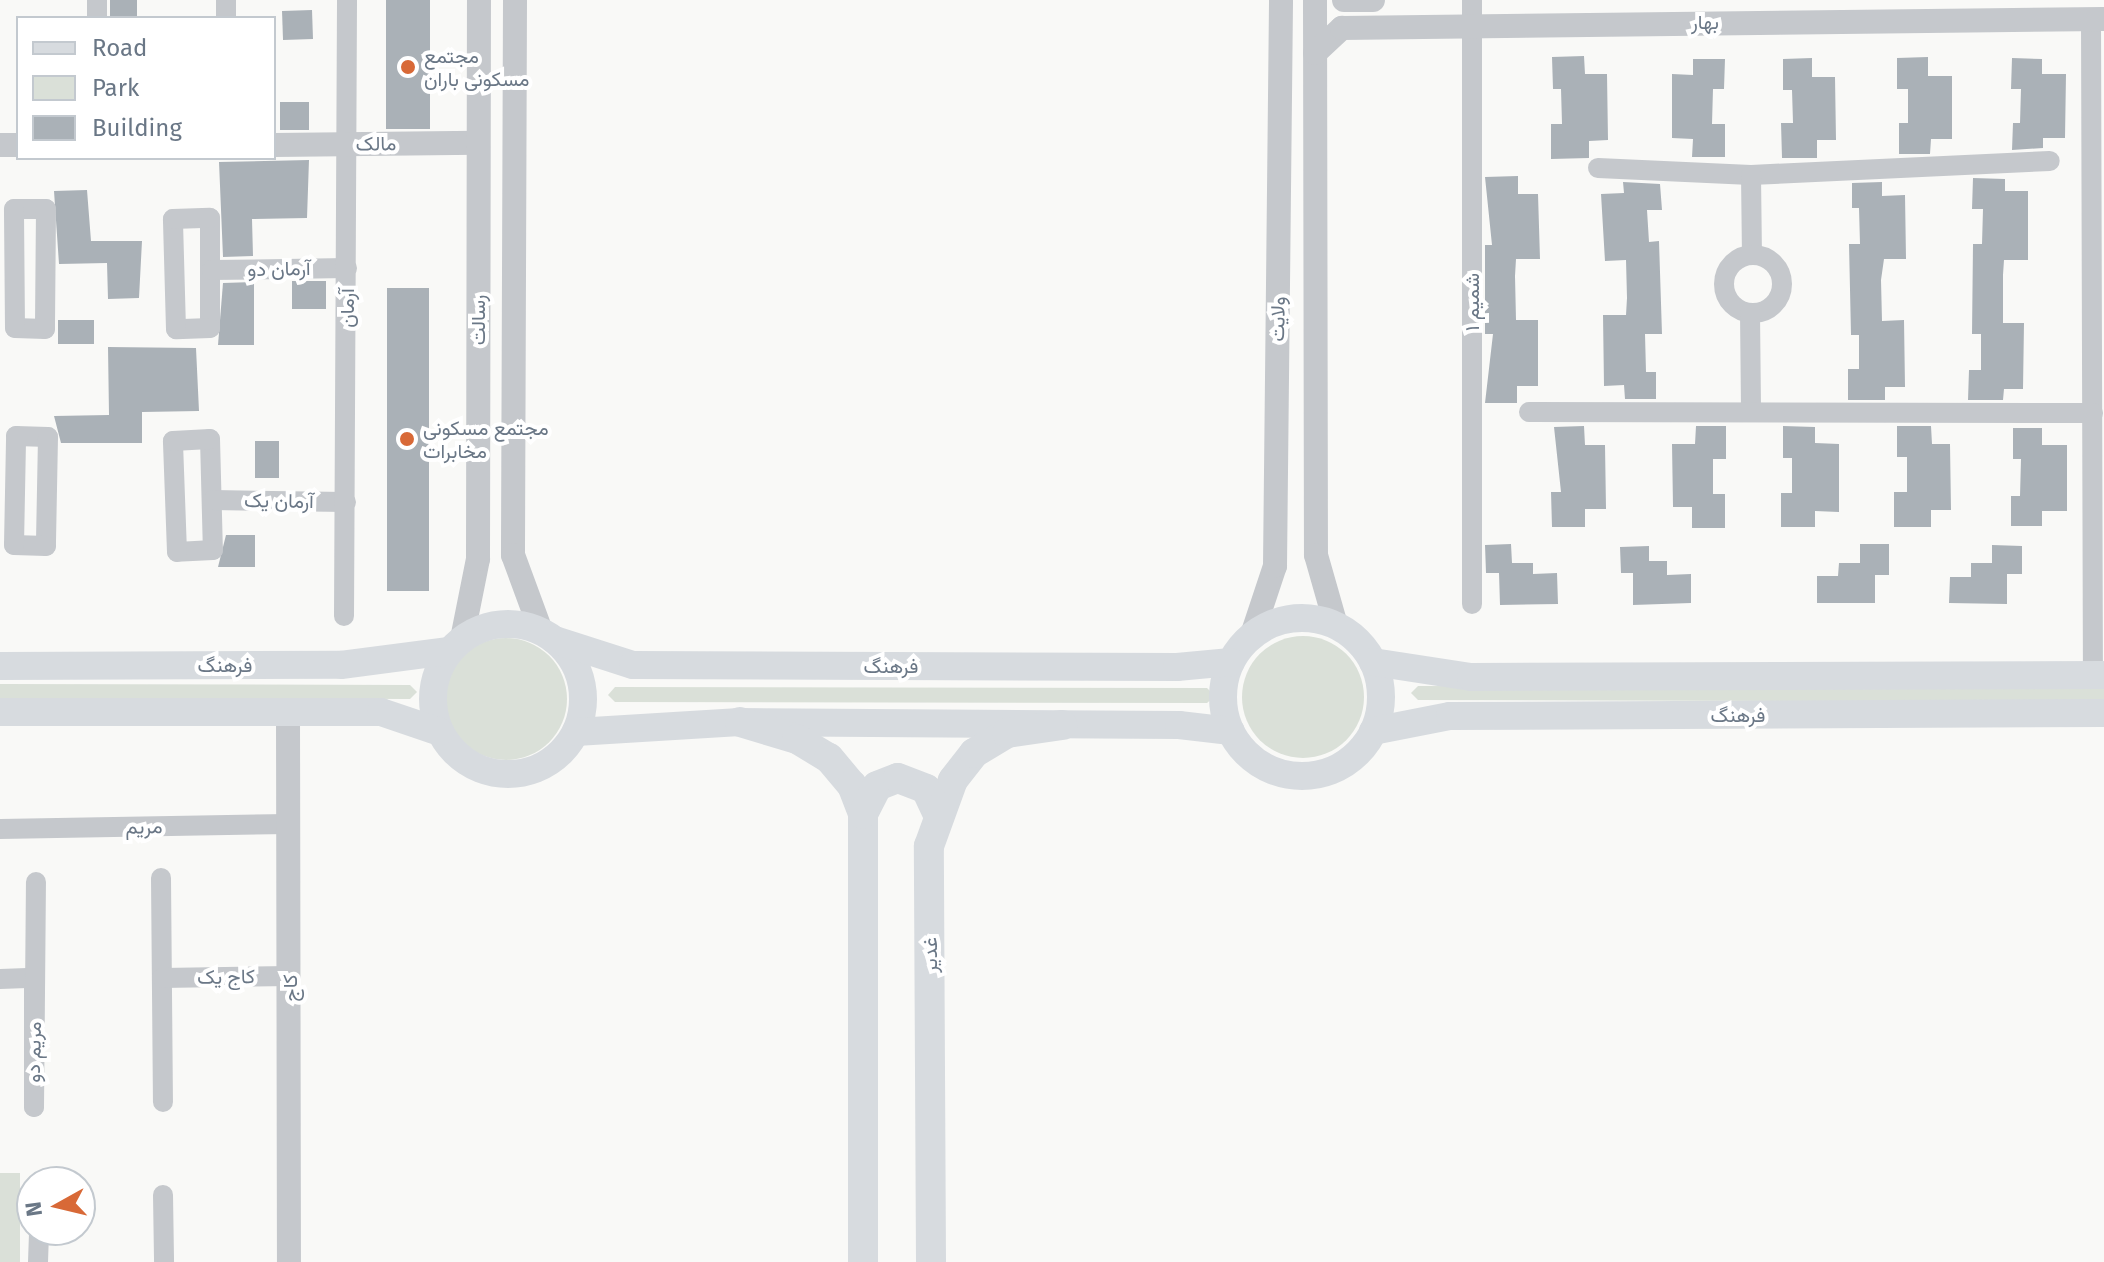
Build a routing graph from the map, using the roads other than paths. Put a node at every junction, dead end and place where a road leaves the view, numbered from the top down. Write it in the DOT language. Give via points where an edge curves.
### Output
graph roads {
  1 [pos="347,0"];
  2 [pos="479,0"];
  3 [pos="515,0"];
  4 [pos="1281,0"];
  5 [pos="1315,0"];
  6 [pos="1344,0"];
  7 [pos="1373,0"];
  8 [pos="1472,0"];
  9 [pos="2097,19"];
  10 [pos="1472,25"];
  11 [pos="1315,53"];
  12 [pos="478,143"];
  13 [pos="346,144"];
  14 [pos="276,145"];
  15 [pos="2050,161"];
  16 [pos="1598,168"];
  17 [pos="1751,175"];
  18 [pos="1752,254"];
  19 [pos="7,267"];
  20 [pos="347,268"];
  21 [pos="212,270"];
  22 [pos="1750,313"];
  23 [pos="1529,412"];
  24 [pos="1751,412"];
  25 [pos="2093,413"];
  26 [pos="7,492"];
  27 [pos="213,500"];
  28 [pos="346,502"];
  29 [pos="1472,604"];
  30 [pos="344,616"];
  31 [pos="1336,625"];
  32 [pos="1252,635"];
  33 [pos="548,636"];
  34 [pos="455,645"];
  35 [pos="1231,662"];
  36 [pos="1373,662"];
  37 [pos="0,666"];
  38 [pos="2099,675"];
  39 [pos="0,712"];
  40 [pos="288,713"];
  41 [pos="2104,713"];
  42 [pos="740,722"];
  43 [pos="1062,725"];
  44 [pos="1231,731"];
  45 [pos="1373,731"];
  46 [pos="440,732"];
  47 [pos="576,732"];
  48 [pos="863,814"];
  49 [pos="938,815"];
  50 [pos="288,824"];
  51 [pos="0,829"];
  52 [pos="161,878"];
  53 [pos="36,882"];
  54 [pos="290,976"];
  55 [pos="162,978"];
  56 [pos="0,979"];
  57 [pos="163,1102"];
  58 [pos="163,1195"];
  59 [pos="164,1262"];
  60 [pos="289,1262"];
  61 [pos="863,1262"];
  62 [pos="931,1262"];
  1 -- 13 [label="street, آرمان"];
  2 -- 12 [label="street, رسالت"];
  3 -- 33 [label="street, رسالت" via="513,555"];
  4 -- 32 [label="street, ولایت" via="1275,566"];
  5 -- 11 [label="street, ولایت"];
  6 -- 7 [label="street"];
  8 -- 10 [label="street, شمیم ۱"];
  9 -- 10 [label="street, بهار"];
  9 -- 25 [label="street"];
  10 -- 11 [label="street, بهار" via="1342,28"];
  10 -- 29 [label="street, شمیم ۱"];
  11 -- 31 [label="street, ولایت" via="1316,555"];
  12 -- 13 [label="street, مالک"];
  12 -- 34 [label="street, رسالت" via="478,559"];
  13 -- 14 [label="street, مالک"];
  13 -- 20 [label="street, آرمان"];
  15 -- 17 [label="street"];
  16 -- 17 [label="street"];
  17 -- 18 [label="street"];
  18 -- 22 [label="street" via="1727,269 1723,283 1726,298"];
  18 -- 22 [label="street" via="1771,261 1782,290 1770,308"];
  19 -- 19 [label="street" via="14,209 46,209 45,329 15,328"];
  20 -- 21 [label="street, آرمان دو"];
  20 -- 28 [label="street, آرمان"];
  21 -- 21 [label="street" via="210,218 173,219 176,329 210,328"];
  22 -- 24 [label="street"];
  23 -- 24 [label="street"];
  24 -- 25 [label="street"];
  25 -- 38 [label="street"];
  26 -- 26 [label="street" via="16,436 48,437 46,546 14,545"];
  27 -- 27 [label="street" via="210,439 173,441 177,552 213,550"];
  27 -- 28 [label="street, آرمان یک"];
  28 -- 30 [label="street, آرمان"];
  31 -- 32 [label="main road" via="1284,619"];
  31 -- 36 [label="main road" via="1364,647"];
  32 -- 35 [label="main road"];
  33 -- 34 [label="main road" via="508,624"];
  33 -- 35 [label="main road, فرهنگ" via="633,665 1177,667"];
  33 -- 47 [label="main road" via="582,683"];
  34 -- 37 [label="main road, فرهنگ" via="341,665"];
  34 -- 46 [label="main road" via="432,699"];
  35 -- 44 [label="main road" via="1223,696"];
  36 -- 38 [label="main road, فرهنگ" via="1471,677"];
  36 -- 45 [label="main road" via="1381,697"];
  39 -- 40 [label="main road"];
  40 -- 46 [label="main road" via="381,712"];
  40 -- 50 [label="street, کاج"];
  41 -- 45 [label="main road, فرهنگ" via="1450,716"];
  42 -- 43 [label="main road"];
  42 -- 47 [label="main road"];
  42 -- 48 [label="main road" via="797,739 829,758 852,785"];
  43 -- 44 [label="main road"];
  43 -- 49 [label="main road, غدیر" via="1007,733 989,742 953,780"];
  44 -- 45 [label="main road" via="1268,768 1302,776 1336,768 1364,746"];
  46 -- 47 [label="main road" via="475,768 508,775 555,759"];
  48 -- 49 [label="main road" via="877,786 898,778 926,789"];
  48 -- 61 [label="main road"];
  49 -- 62 [label="main road, غدیر" via="929,846"];
  50 -- 51 [label="street, مریم"];
  50 -- 54 [label="street, کاج"];
  52 -- 55 [label="street"];
  53 -- 56 [label="street, مریم دو" via="34,1107 34,978"];
  54 -- 55 [label="street, کاج یک"];
  54 -- 60 [label="street, کاج"];
  55 -- 57 [label="street"];
  58 -- 59 [label="street"];
}
